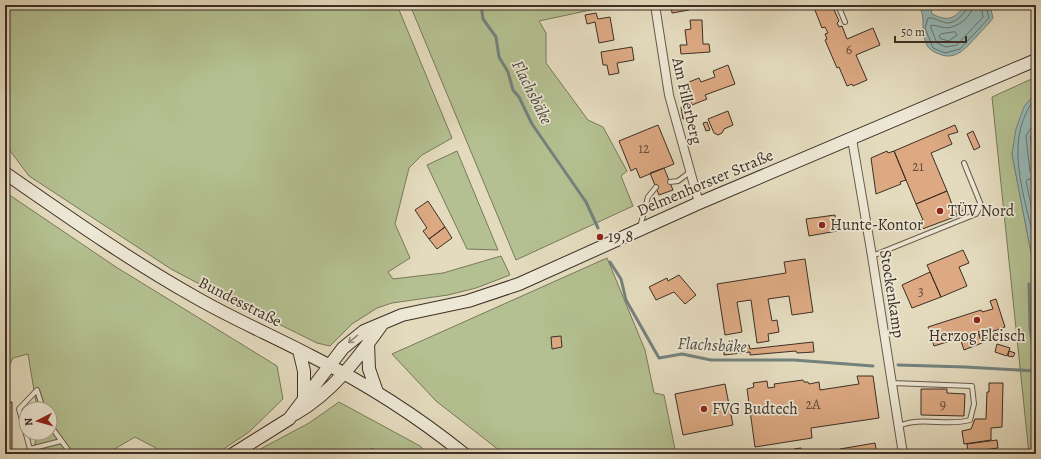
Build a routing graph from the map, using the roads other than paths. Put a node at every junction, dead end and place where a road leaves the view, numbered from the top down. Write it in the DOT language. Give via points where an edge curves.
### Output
graph roads {
  1 [pos="655,5"];
  2 [pos="838,5"];
  3 [pos="845,22"];
  4 [pos="1036,60"];
  5 [pos="852,139"];
  6 [pos="964,162"];
  7 [pos="690,172"];
  8 [pos="5,174"];
  9 [pos="670,182"];
  10 [pos="656,187"];
  11 [pos="699,203"];
  12 [pos="640,229"];
  13 [pos="872,256"];
  14 [pos="383,322"];
  15 [pos="368,343"];
  16 [pos="299,350"];
  17 [pos="328,365"];
  18 [pos="344,374"];
  19 [pos="892,384"];
  20 [pos="377,392"];
  21 [pos="304,397"];
  22 [pos="26,401"];
  23 [pos="40,401"];
  24 [pos="294,415"];
  25 [pos="899,426"];
  26 [pos="58,437"];
  27 [pos="28,441"];
  28 [pos="61,441"];
  29 [pos="71,454"];
  30 [pos="233,454"];
  31 [pos="464,454"];
  32 [pos="903,454"];
  33 [pos="990,454"];
  34 [pos="1013,454"];
  1 -- 7 [label="street, Am Fillerberg" via="669,95"];
  2 -- 3 [label="lane"];
  4 -- 5 [label="main road, Delmenhorster Straße"];
  5 -- 11 [label="main road, Delmenhorster Straße"];
  5 -- 13 [label="street, Stockenkamp"];
  6 -- 13 [label="lane" via="981,205 976,214"];
  7 -- 9 [label="lane" via="678,181"];
  7 -- 11 [label="street, Am Fillerberg"];
  8 -- 16 [label="main road, Bundesstraße" via="139,264 195,298"];
  10 -- 12 [label="lane" via="648,197"];
  11 -- 12 [label="main road, Delmenhorster Straße"];
  12 -- 14 [label="main road, Delmenhorster Straße" via="518,284"];
  13 -- 19 [label="street, Stockenkamp"];
  14 -- 15 [label="main road"];
  14 -- 17 [label="main road, Delmenhorster Straße, one-way" via="353,339"];
  15 -- 18 [label="main road"];
  15 -- 20 [label="main road" via="369,369"];
  16 -- 17 [label="main road, Bundesstraße"];
  16 -- 21 [label="main road" via="304,371"];
  17 -- 18 [label="main road, Bundesstraße"];
  17 -- 21 [label="main road, Delmenhorster Straße"];
  18 -- 20 [label="main road, Bundesstraße"];
  18 -- 24 [label="main road" via="312,404"];
  19 -- 25 [label="street, Stockenkamp"];
  19 -- 25 [label="lane" via="972,386 974,404 970,420 960,423 909,421"];
  20 -- 31 [label="main road, Bundesstraße"];
  21 -- 24 [label="main road, Delmenhorster Straße"];
  22 -- 23 [label="lane" via="36,390"];
  24 -- 30 [label="main road"];
  25 -- 32 [label="street, Stockenkamp"];
  26 -- 28 [label="lane"];
  27 -- 28 [label="lane" via="30,449"];
  28 -- 29 [label="lane"];
  33 -- 34 [label="lane"];
}
